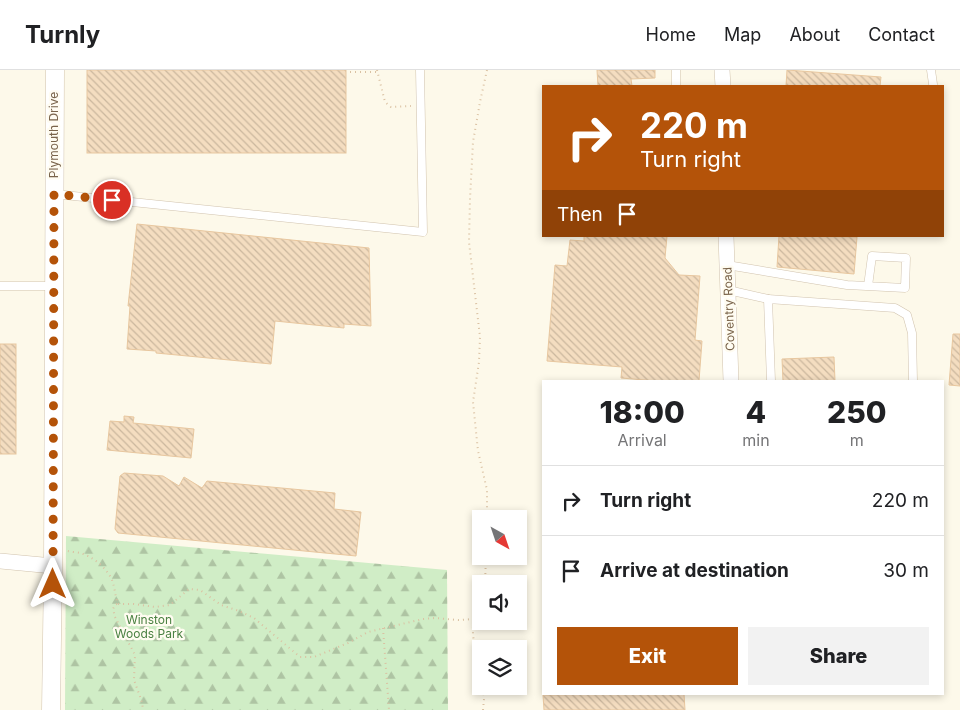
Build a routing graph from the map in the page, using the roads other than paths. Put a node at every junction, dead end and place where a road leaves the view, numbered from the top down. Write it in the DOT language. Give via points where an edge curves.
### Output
graph roads {
  1 [pos="54,70"];
  2 [pos="420,70"];
  3 [pos="676,70"];
  4 [pos="722,70"];
  5 [pos="932,70"];
  6 [pos="932,84"];
  7 [pos="676,85"];
  8 [pos="723,85"];
  9 [pos="54,194"];
  10 [pos="726,237"];
  11 [pos="727,265"];
  12 [pos="0,286"];
  13 [pos="54,286"];
  14 [pos="868,286"];
  15 [pos="728,290"];
  16 [pos="768,299"];
  17 [pos="731,380"];
  18 [pos="771,380"];
  19 [pos="913,380"];
  20 [pos="53,558"];
  21 [pos="0,562"];
  22 [pos="51,710"];
  1 -- 9 [label="street, Plymouth Drive"];
  2 -- 9 [label="lane" via="423,232"];
  3 -- 7 [label="lane"];
  4 -- 8 [label="street"];
  5 -- 6 [label="lane"];
  9 -- 13 [label="street, Plymouth Drive"];
  10 -- 11 [label="street, Coventry Road"];
  11 -- 14 [label="lane"];
  11 -- 15 [label="street, Coventry Road"];
  12 -- 13 [label="lane"];
  13 -- 20 [label="street, Plymouth Drive"];
  14 -- 14 [label="lane" via="905,288 906,258 872,256"];
  15 -- 16 [label="lane"];
  15 -- 17 [label="street, Coventry Road"];
  16 -- 18 [label="lane"];
  16 -- 19 [label="lane" via="895,308 907,315 912,333"];
  20 -- 21 [label="street"];
  20 -- 22 [label="street, Plymouth Drive"];
}
